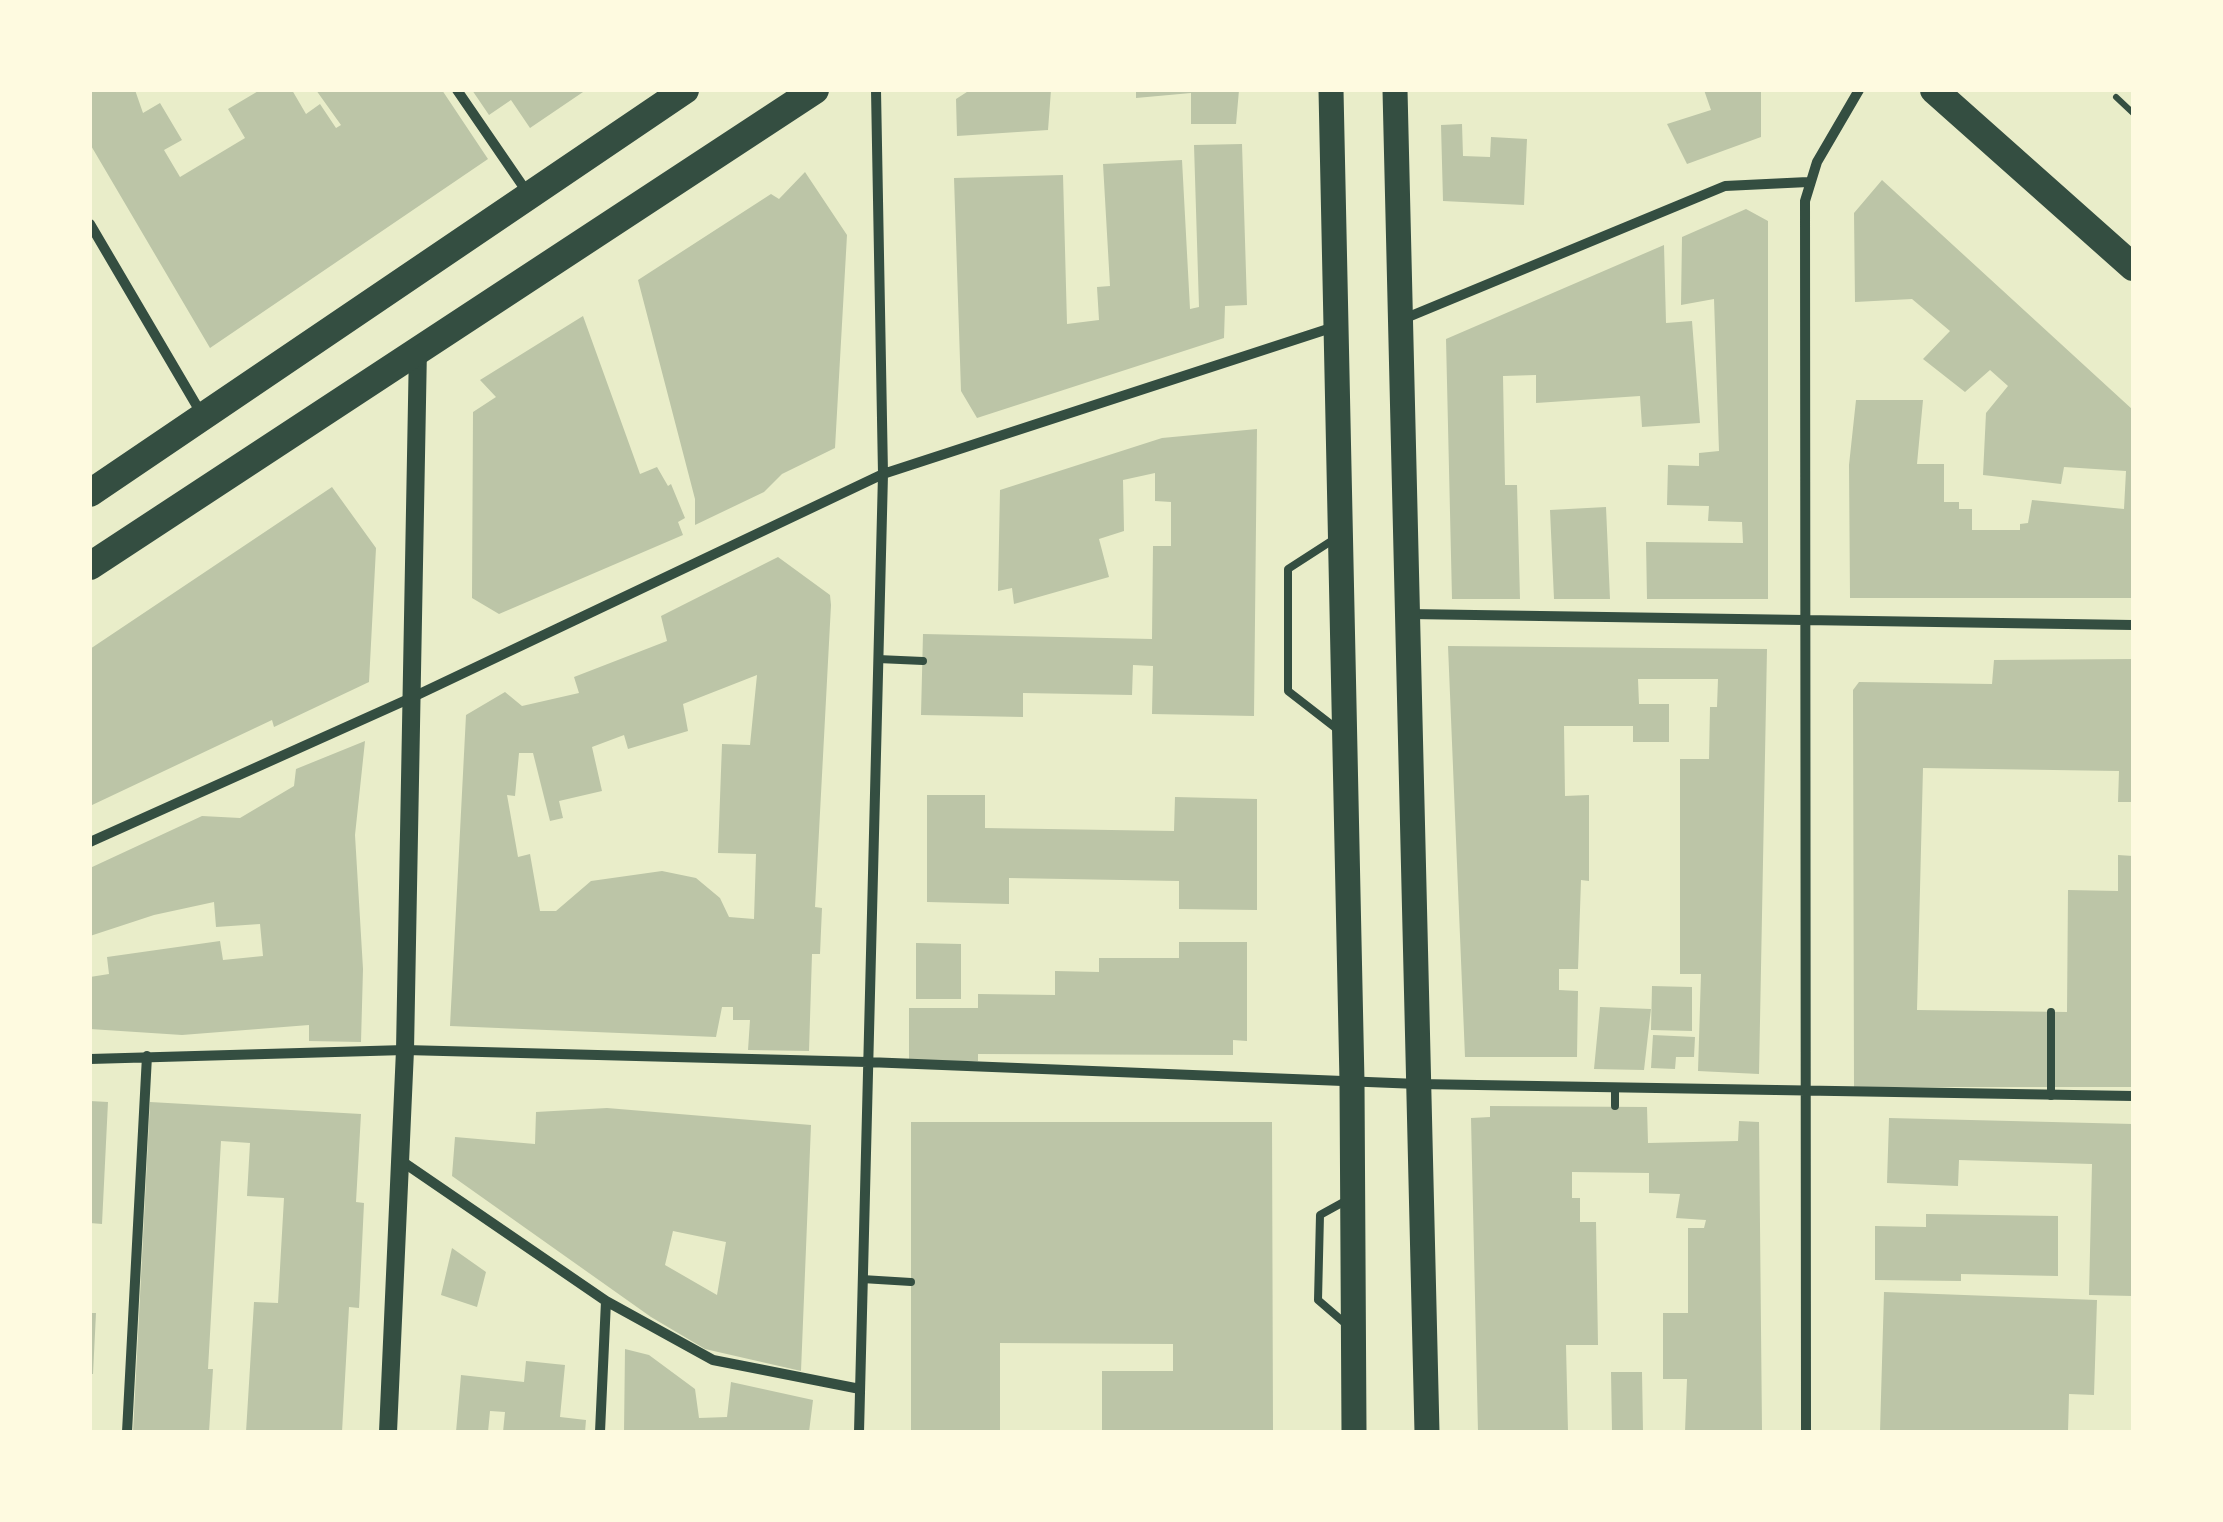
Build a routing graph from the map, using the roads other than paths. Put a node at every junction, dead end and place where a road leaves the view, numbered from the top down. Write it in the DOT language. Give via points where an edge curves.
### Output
graph roads {
  1 [pos="457,90"];
  2 [pos="685,90"];
  3 [pos="815,90"];
  4 [pos="876,90"];
  5 [pos="1330,90"];
  6 [pos="1395,90"];
  7 [pos="1859,90"];
  8 [pos="1934,90"];
  9 [pos="1808,182"];
  10 [pos="530,196"];
  11 [pos="90,224"];
  12 [pos="2133,267"];
  13 [pos="1401,320"];
  14 [pos="1335,327"];
  15 [pos="418,348"];
  16 [pos="204,418"];
  17 [pos="883,474"];
  18 [pos="90,493"];
  19 [pos="1340,536"];
  20 [pos="90,566"];
  21 [pos="1408,614"];
  22 [pos="1804,619"];
  23 [pos="2133,626"];
  24 [pos="878,660"];
  25 [pos="923,660"];
  26 [pos="412,697"];
  27 [pos="1344,735"];
  28 [pos="90,842"];
  29 [pos="2052,1012"];
  30 [pos="405,1050"];
  31 [pos="148,1056"];
  32 [pos="90,1060"];
  33 [pos="866,1062"];
  34 [pos="1352,1082"];
  35 [pos="1418,1084"];
  36 [pos="1615,1089"];
  37 [pos="1809,1094"];
  38 [pos="2050,1096"];
  39 [pos="2133,1096"];
  40 [pos="1615,1106"];
  41 [pos="400,1160"];
  42 [pos="1352,1196"];
  43 [pos="862,1279"];
  44 [pos="911,1282"];
  45 [pos="606,1301"];
  46 [pos="1354,1330"];
  47 [pos="860,1388"];
  48 [pos="127,1432"];
  49 [pos="388,1432"];
  50 [pos="600,1432"];
  51 [pos="859,1432"];
  52 [pos="1354,1432"];
  53 [pos="1427,1432"];
  54 [pos="1806,1432"];
  1 -- 10 [label="street"];
  2 -- 10 [label="highway"];
  3 -- 15 [label="highway"];
  4 -- 17 [label="street"];
  5 -- 14 [label="main road"];
  6 -- 13 [label="main road"];
  7 -- 9 [label="street"];
  8 -- 12 [label="highway"];
  9 -- 13 [label="street" via="1725,186"];
  9 -- 22 [label="street"];
  10 -- 16 [label="highway"];
  11 -- 16 [label="street"];
  13 -- 21 [label="main road"];
  14 -- 17 [label="street"];
  14 -- 19 [label="main road"];
  15 -- 20 [label="highway"];
  15 -- 26 [label="street"];
  16 -- 18 [label="highway"];
  17 -- 24 [label="street"];
  17 -- 26 [label="street"];
  19 -- 27 [label="main road"];
  19 -- 27 [label="lane" via="1288,568 1288,691"];
  21 -- 22 [label="street"];
  21 -- 35 [label="main road"];
  22 -- 23 [label="street"];
  22 -- 37 [label="street"];
  24 -- 25 [label="lane"];
  24 -- 33 [label="street"];
  26 -- 28 [label="street"];
  26 -- 30 [label="street"];
  27 -- 34 [label="main road"];
  29 -- 38 [label="lane"];
  30 -- 31 [label="street"];
  30 -- 33 [label="street"];
  30 -- 41 [label="street"];
  31 -- 32 [label="street"];
  31 -- 48 [label="street"];
  33 -- 34 [label="street"];
  33 -- 43 [label="street"];
  34 -- 35 [label="street"];
  34 -- 42 [label="main road"];
  35 -- 36 [label="street"];
  35 -- 53 [label="main road"];
  36 -- 37 [label="street"];
  36 -- 40 [label="lane"];
  37 -- 38 [label="street"];
  37 -- 54 [label="street"];
  38 -- 39 [label="street"];
  41 -- 45 [label="street"];
  41 -- 49 [label="street"];
  42 -- 46 [label="main road"];
  42 -- 46 [label="lane" via="1320,1215 1318,1300"];
  43 -- 44 [label="lane"];
  43 -- 47 [label="street"];
  45 -- 47 [label="street" via="713,1360"];
  45 -- 50 [label="street"];
  46 -- 52 [label="main road"];
  47 -- 51 [label="street"];
}
